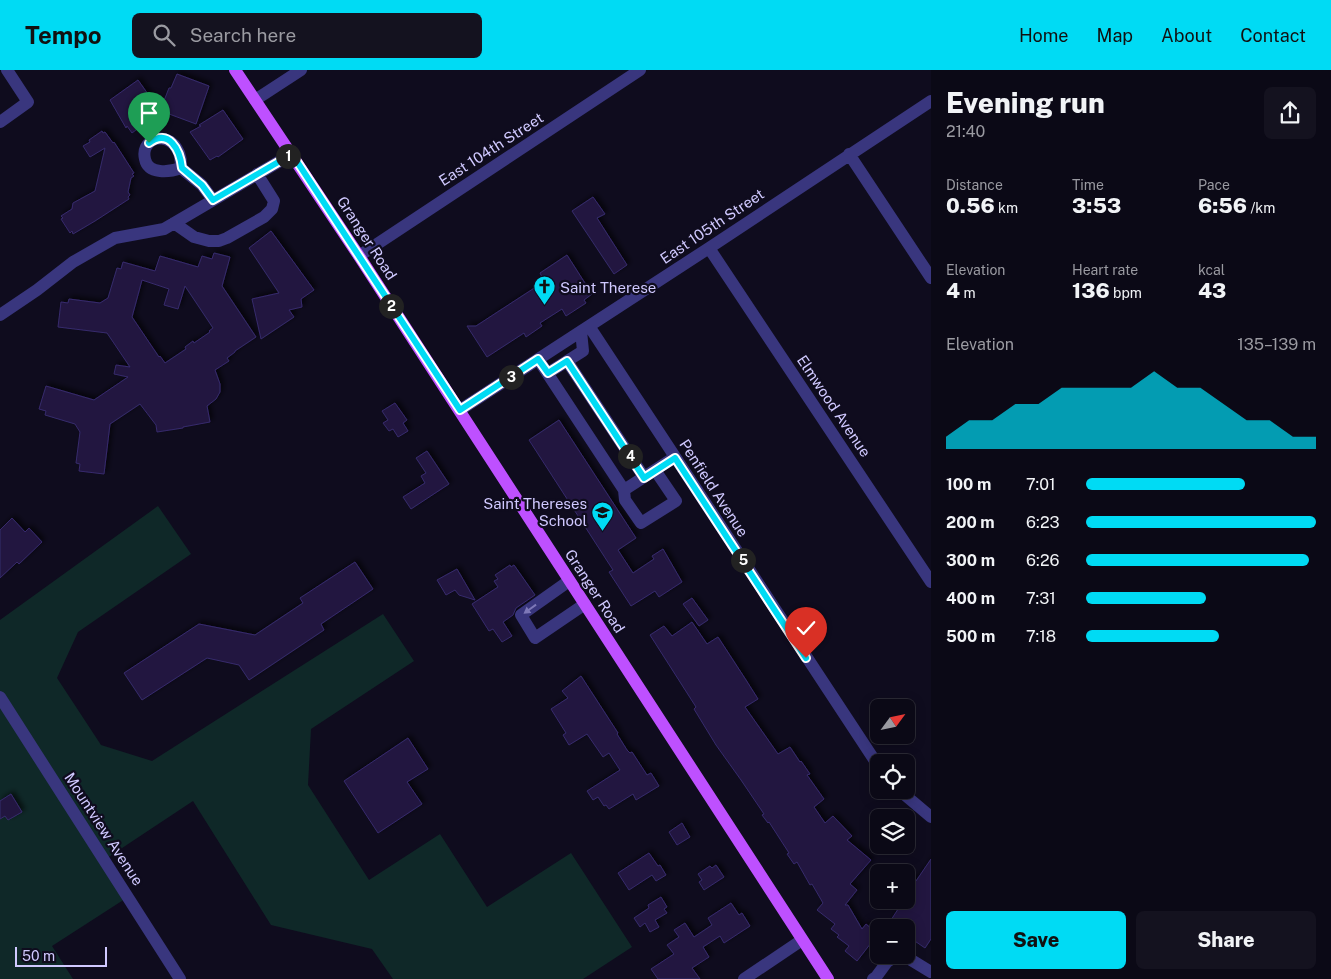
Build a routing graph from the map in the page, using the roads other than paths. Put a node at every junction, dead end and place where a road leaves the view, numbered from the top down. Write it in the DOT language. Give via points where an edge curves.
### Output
graph roads {
  1 [pos="7,70"];
  2 [pos="235,70"];
  3 [pos="301,70"];
  4 [pos="640,70"];
  5 [pos="255,100"];
  6 [pos="931,101"];
  7 [pos="0,122"];
  8 [pos="292,154"];
  9 [pos="849,154"];
  10 [pos="182,168"];
  11 [pos="257,174"];
  12 [pos="213,200"];
  13 [pos="174,223"];
  14 [pos="709,248"];
  15 [pos="359,256"];
  16 [pos="931,278"];
  17 [pos="0,315"];
  18 [pos="585,329"];
  19 [pos="538,359"];
  20 [pos="567,361"];
  21 [pos="548,373"];
  22 [pos="460,410"];
  23 [pos="675,458"];
  24 [pos="655,470"];
  25 [pos="644,478"];
  26 [pos="624,490"];
  27 [pos="569,581"];
  28 [pos="931,582"];
  29 [pos="585,604"];
  30 [pos="0,697"];
  31 [pos="870,754"];
  32 [pos="910,799"];
  33 [pos="931,817"];
  34 [pos="802,940"];
  35 [pos="915,962"];
  36 [pos="886,964"];
  37 [pos="931,972"];
  38 [pos="876,978"];
  39 [pos="180,979"];
  40 [pos="744,979"];
  41 [pos="828,979"];
  42 [pos="927,979"];
  1 -- 7 [label="street" via="28,102"];
  2 -- 5 [label="main road, Granger Road"];
  3 -- 5 [label="street"];
  4 -- 15 [label="street, East 104th Street"];
  5 -- 8 [label="main road, Granger Road"];
  6 -- 9 [label="street, East 105th Street"];
  8 -- 11 [label="street"];
  8 -- 15 [label="main road, Granger Road"];
  9 -- 14 [label="street, East 105th Street"];
  9 -- 16 [label="street"];
  10 -- 12 [label="street" via="202,185"];
  11 -- 12 [label="street"];
  11 -- 13 [label="street" via="274,202 272,210 264,217 219,241 194,237"];
  12 -- 13 [label="street"];
  13 -- 17 [label="street" via="164,229 115,238 73,262"];
  14 -- 18 [label="street, East 105th Street"];
  14 -- 28 [label="street, Elmwood Avenue"];
  15 -- 22 [label="main road, Granger Road"];
  18 -- 19 [label="street, East 105th Street"];
  18 -- 20 [label="street" via="583,351"];
  18 -- 23 [label="street, Penfield Avenue"];
  19 -- 21 [label="street"];
  19 -- 22 [label="street, East 105th Street"];
  20 -- 21 [label="street"];
  20 -- 25 [label="street"];
  21 -- 26 [label="street"];
  22 -- 27 [label="main road, Granger Road"];
  23 -- 24 [label="street"];
  23 -- 31 [label="street, Penfield Avenue"];
  24 -- 25 [label="street"];
  24 -- 26 [label="street" via="676,501 641,523 625,500"];
  25 -- 26 [label="street"];
  27 -- 29 [label="main road, Granger Road"];
  27 -- 29 [label="street, one-way" via="521,615 535,638"];
  29 -- 34 [label="main road, Granger Road"];
  30 -- 39 [label="street, Mountview Avenue"];
  32 -- 33 [label="street"];
  34 -- 40 [label="street"];
  34 -- 41 [label="main road, Granger Road"];
  35 -- 37 [label="street"];
  36 -- 38 [label="street"];
  37 -- 42 [label="street"];
}
